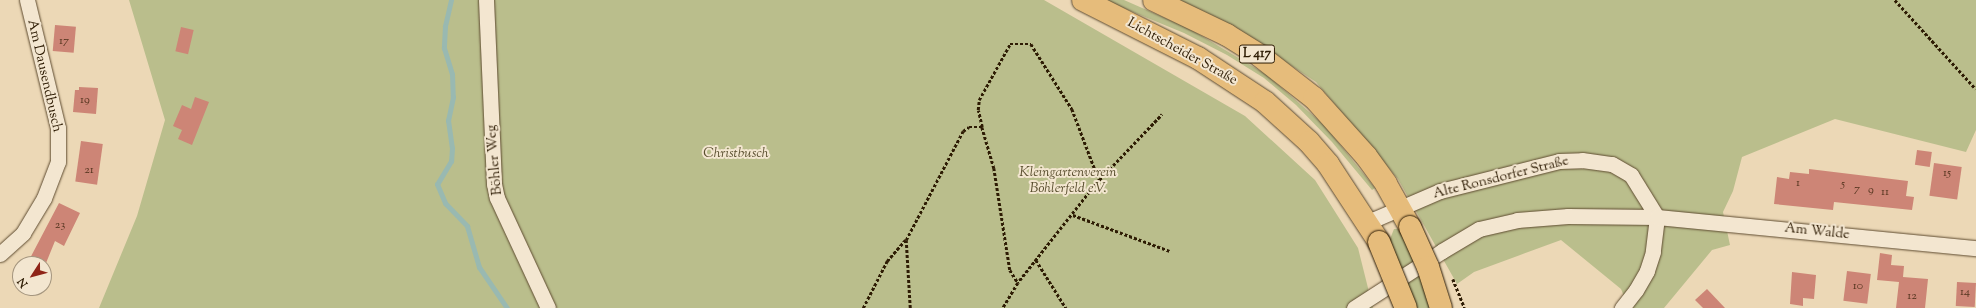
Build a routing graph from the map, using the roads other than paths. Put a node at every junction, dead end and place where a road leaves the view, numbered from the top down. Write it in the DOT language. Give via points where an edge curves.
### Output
graph roads {
  1 [pos="27,0"];
  2 [pos="486,0"];
  3 [pos="1083,0"];
  4 [pos="1154,0"];
  5 [pos="1657,217"];
  6 [pos="1405,218"];
  7 [pos="1368,222"];
  8 [pos="1976,248"];
  9 [pos="0,254"];
  10 [pos="548,308"];
  11 [pos="1354,308"];
  12 [pos="1406,308"];
  13 [pos="1441,308"];
  14 [pos="1622,308"];
  1 -- 9 [label="street, Am Dausendbusch" via="58,128 58,162 44,198 23,233"];
  2 -- 10 [label="street, Böhler Weg" via="494,184 497,198"];
  3 -- 7 [label="main road, Lichtscheider Straße / L 417" via="1198,58 1265,102 1309,142 1328,164"];
  4 -- 6 [label="main road, L 417" via="1227,35 1260,56 1309,94 1366,156"];
  5 -- 6 [label="street, Alte Ronsdorfer Straße" via="1631,175 1612,164 1582,160 1558,161 1440,191"];
  5 -- 8 [label="street, Am Walde"];
  5 -- 11 [label="street, Am Walde" via="1568,216 1517,220 1479,230"];
  5 -- 14 [label="street" via="1653,252 1647,271"];
  6 -- 7 [label="street, Alte Ronsdorfer Straße"];
  6 -- 13 [label="main road, L 417, bridge" via="1428,267"];
  7 -- 12 [label="main road, Lichtscheider Straße / L 417, bridge"];
}
